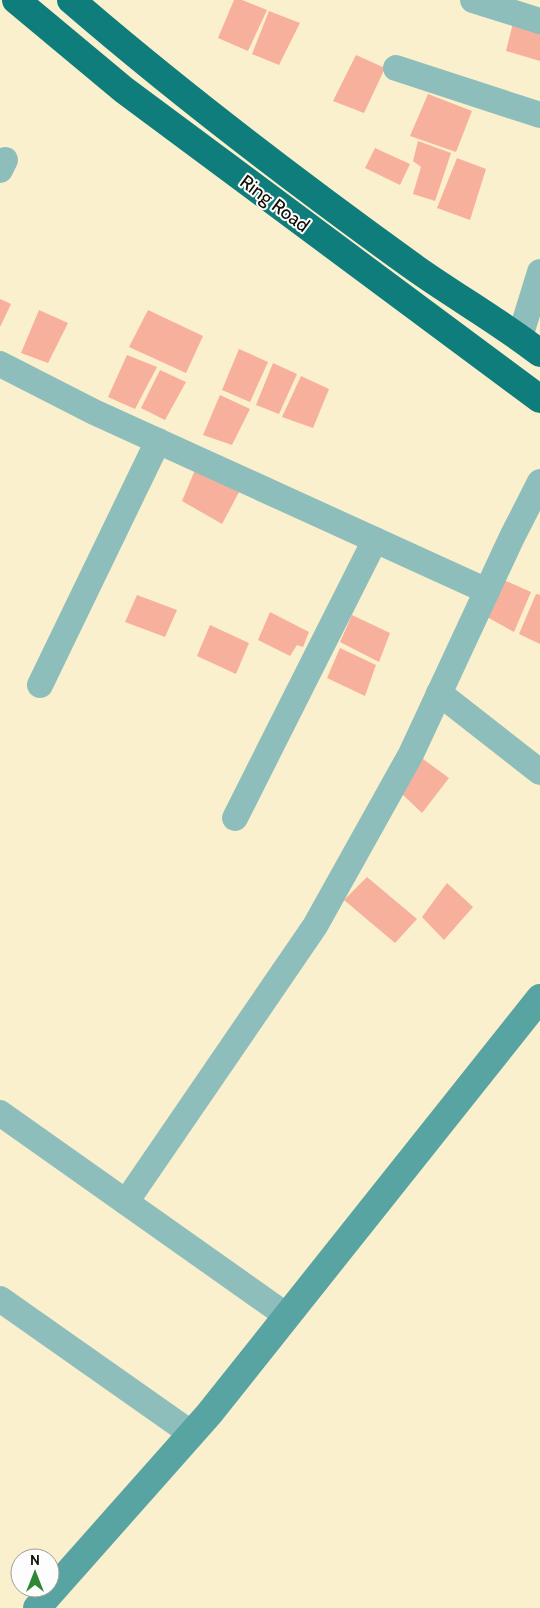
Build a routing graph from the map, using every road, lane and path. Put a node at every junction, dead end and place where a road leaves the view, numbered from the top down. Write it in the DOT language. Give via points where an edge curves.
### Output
graph roads {
  1 [pos="16,0"];
  2 [pos="71,0"];
  3 [pos="473,0"];
  4 [pos="540,21"];
  5 [pos="396,68"];
  6 [pos="540,115"];
  7 [pos="540,272"];
  8 [pos="530,345"];
  9 [pos="0,364"];
  10 [pos="540,399"];
  11 [pos="158,441"];
  12 [pos="540,482"];
  13 [pos="375,540"];
  14 [pos="487,591"];
  15 [pos="40,685"];
  16 [pos="439,693"];
  17 [pos="540,772"];
  18 [pos="235,818"];
  19 [pos="540,998"];
  20 [pos="0,1113"];
  21 [pos="126,1202"];
  22 [pos="0,1299"];
  23 [pos="287,1316"];
  24 [pos="192,1434"];
  25 [pos="37,1608"];
  1 -- 10 [label="highway, Ring Road" via="124,90"];
  2 -- 8 [label="highway, Ring Road" via="234,134 416,269"];
  3 -- 4 [label="street"];
  5 -- 6 [label="street"];
  7 -- 8 [label="street"];
  9 -- 11 [label="street"];
  11 -- 13 [label="street"];
  11 -- 15 [label="street"];
  12 -- 14 [label="street"];
  13 -- 14 [label="street"];
  13 -- 18 [label="street"];
  14 -- 16 [label="street"];
  16 -- 17 [label="street"];
  16 -- 21 [label="street" via="411,754 315,926"];
  19 -- 23 [label="street"];
  20 -- 21 [label="street"];
  21 -- 23 [label="street"];
  22 -- 24 [label="street"];
  23 -- 24 [label="street"];
  24 -- 25 [label="street"];
}
